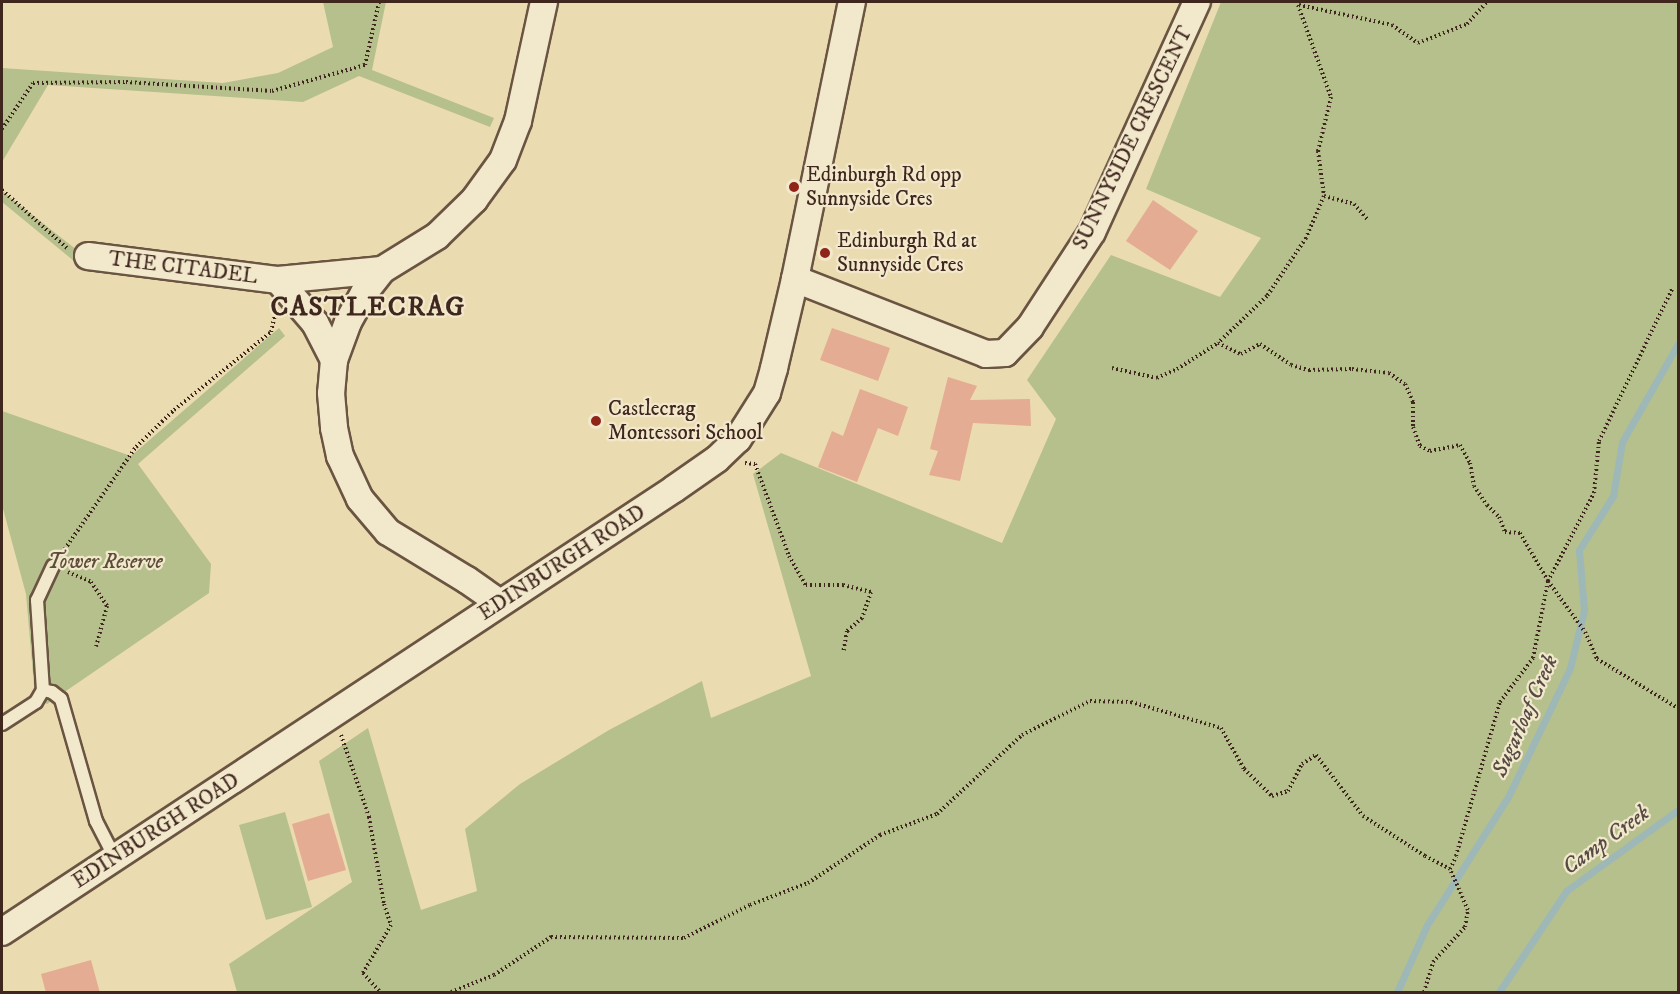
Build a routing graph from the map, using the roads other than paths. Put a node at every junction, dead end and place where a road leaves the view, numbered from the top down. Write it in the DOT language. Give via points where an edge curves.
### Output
graph roads {
  1 [pos="544,2"];
  2 [pos="852,2"];
  3 [pos="1197,2"];
  4 [pos="88,256"];
  5 [pos="382,270"];
  6 [pos="795,279"];
  7 [pos="288,282"];
  8 [pos="334,360"];
  9 [pos="53,566"];
  10 [pos="500,603"];
  11 [pos="43,690"];
  12 [pos="2,724"];
  13 [pos="115,858"];
  14 [pos="2,933"];
  1 -- 5 [label="street" via="518,121 503,160 474,200 436,236"];
  2 -- 6 [label="street, EDINBURGH ROAD"];
  3 -- 6 [label="street, SUNNYSIDE CRESCENT" via="1092,232 1030,327 1005,352 986,354"];
  4 -- 7 [label="street, THE CITADEL"];
  5 -- 7 [label="street"];
  5 -- 8 [label="street" via="348,322"];
  6 -- 10 [label="street, EDINBURGH ROAD" via="767,393 738,439 717,459"];
  7 -- 8 [label="street, THE CITADEL"];
  8 -- 10 [label="street" via="334,428 340,456 360,499 388,532"];
  9 -- 11 [label="lane" via="38,600"];
  10 -- 13 [label="street, EDINBURGH ROAD"];
  11 -- 12 [label="lane" via="36,702"];
  11 -- 13 [label="lane" via="61,699 96,821"];
  13 -- 14 [label="street, EDINBURGH ROAD"];
}
